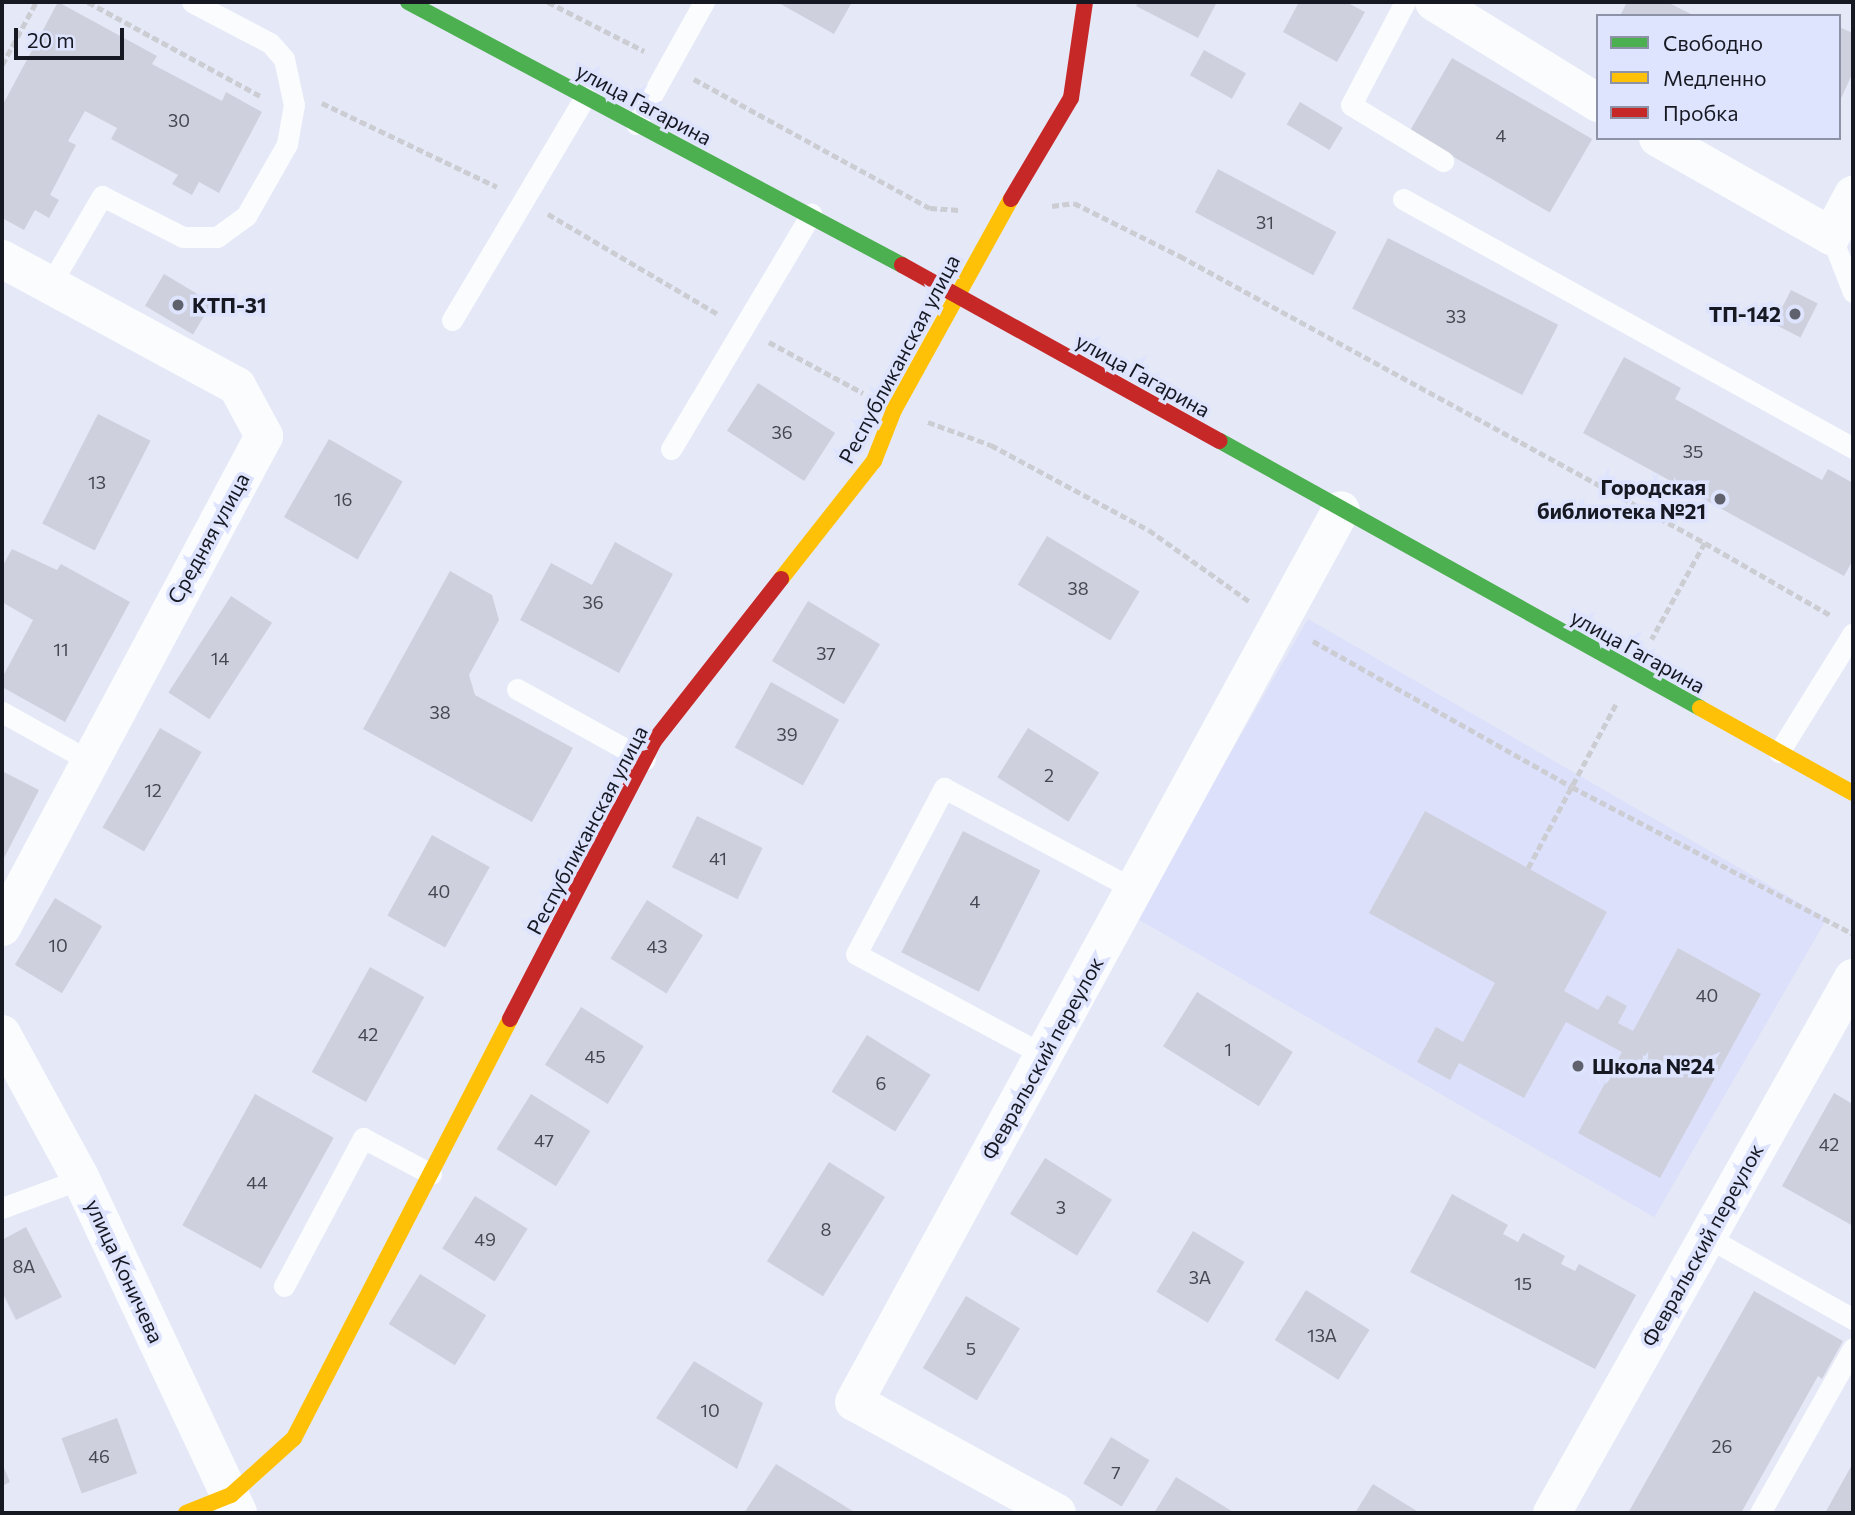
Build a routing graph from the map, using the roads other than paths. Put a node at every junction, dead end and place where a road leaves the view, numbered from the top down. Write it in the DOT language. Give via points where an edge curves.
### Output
graph roads {
  1 [pos="192,2"];
  2 [pos="408,2"];
  3 [pos="704,2"];
  4 [pos="1085,2"];
  5 [pos="1405,2"];
  6 [pos="1434,2"];
  7 [pos="434,8"];
  8 [pos="585,97"];
  9 [pos="1596,102"];
  10 [pos="636,124"];
  11 [pos="1662,140"];
  12 [pos="1443,161"];
  13 [pos="1853,195"];
  14 [pos="1403,199"];
  15 [pos="811,214"];
  16 [pos="1831,236"];
  17 [pos="2,259"];
  18 [pos="50,285"];
  19 [pos="1853,292"];
  20 [pos="955,294"];
  21 [pos="452,320"];
  22 [pos="1853,448"];
  23 [pos="671,449"];
  24 [pos="1341,510"];
  25 [pos="1848,627"];
  26 [pos="517,689"];
  27 [pos="2,712"];
  28 [pos="1779,752"];
  29 [pos="88,760"];
  30 [pos="645,760"];
  31 [pos="1853,793"];
  32 [pos="1134,889"];
  33 [pos="2,927"];
  34 [pos="1853,978"];
  35 [pos="2,1034"];
  36 [pos="1044,1055"];
  37 [pos="431,1174"];
  38 [pos="81,1179"];
  39 [pos="2,1208"];
  40 [pos="1707,1237"];
  41 [pos="284,1286"];
  42 [pos="1853,1320"];
  43 [pos="1853,1348"];
  44 [pos="235,1504"];
  45 [pos="186,1513"];
  46 [pos="265,1513"];
  47 [pos="1057,1513"];
  48 [pos="1552,1513"];
  49 [pos="1760,1513"];
  1 -- 18 [label="lane" via="270,43 284,59 294,105 287,144 246,216 230,231 193,240 102,197"];
  2 -- 7 [label="street, улица Гагарина"];
  3 -- 10 [label="lane"];
  4 -- 20 [label="street, Республиканская улица" via="1071,98"];
  5 -- 12 [label="lane" via="1351,106"];
  6 -- 9 [label="street"];
  7 -- 8 [label="street, улица Гагарина"];
  8 -- 10 [label="street, улица Гагарина"];
  8 -- 21 [label="lane"];
  10 -- 15 [label="street, улица Гагарина"];
  11 -- 16 [label="street"];
  13 -- 16 [label="street"];
  14 -- 22 [label="lane"];
  15 -- 20 [label="street, улица Гагарина"];
  15 -- 23 [label="lane"];
  16 -- 19 [label="lane"];
  17 -- 18 [label="street, Средняя улица"];
  18 -- 29 [label="street, Средняя улица" via="237,386 264,436"];
  20 -- 24 [label="street, улица Гагарина"];
  20 -- 30 [label="street, Республиканская улица" via="894,410 874,461 654,741"];
  24 -- 28 [label="street, улица Гагарина"];
  24 -- 32 [label="street, Февральский переулок"];
  25 -- 28 [label="lane"];
  26 -- 30 [label="lane"];
  27 -- 29 [label="lane"];
  28 -- 31 [label="street, улица Гагарина"];
  29 -- 33 [label="street, Средняя улица"];
  30 -- 37 [label="street, Республиканская улица"];
  32 -- 36 [label="street, Февральский переулок"];
  32 -- 36 [label="lane" via="944,788 856,954"];
  34 -- 40 [label="street, Февральский переулок"];
  35 -- 38 [label="street, улица Коничева"];
  36 -- 47 [label="street, Февральский переулок" via="854,1402"];
  37 -- 41 [label="lane" via="363,1138"];
  37 -- 44 [label="street, Республиканская улица" via="294,1438"];
  38 -- 39 [label="lane"];
  38 -- 44 [label="street, улица Коничева"];
  40 -- 42 [label="lane"];
  40 -- 48 [label="street, Февральский переулок"];
  43 -- 49 [label="lane"];
  44 -- 45 [label="street, Республиканская улица"];
  44 -- 46 [label="street"];
}
